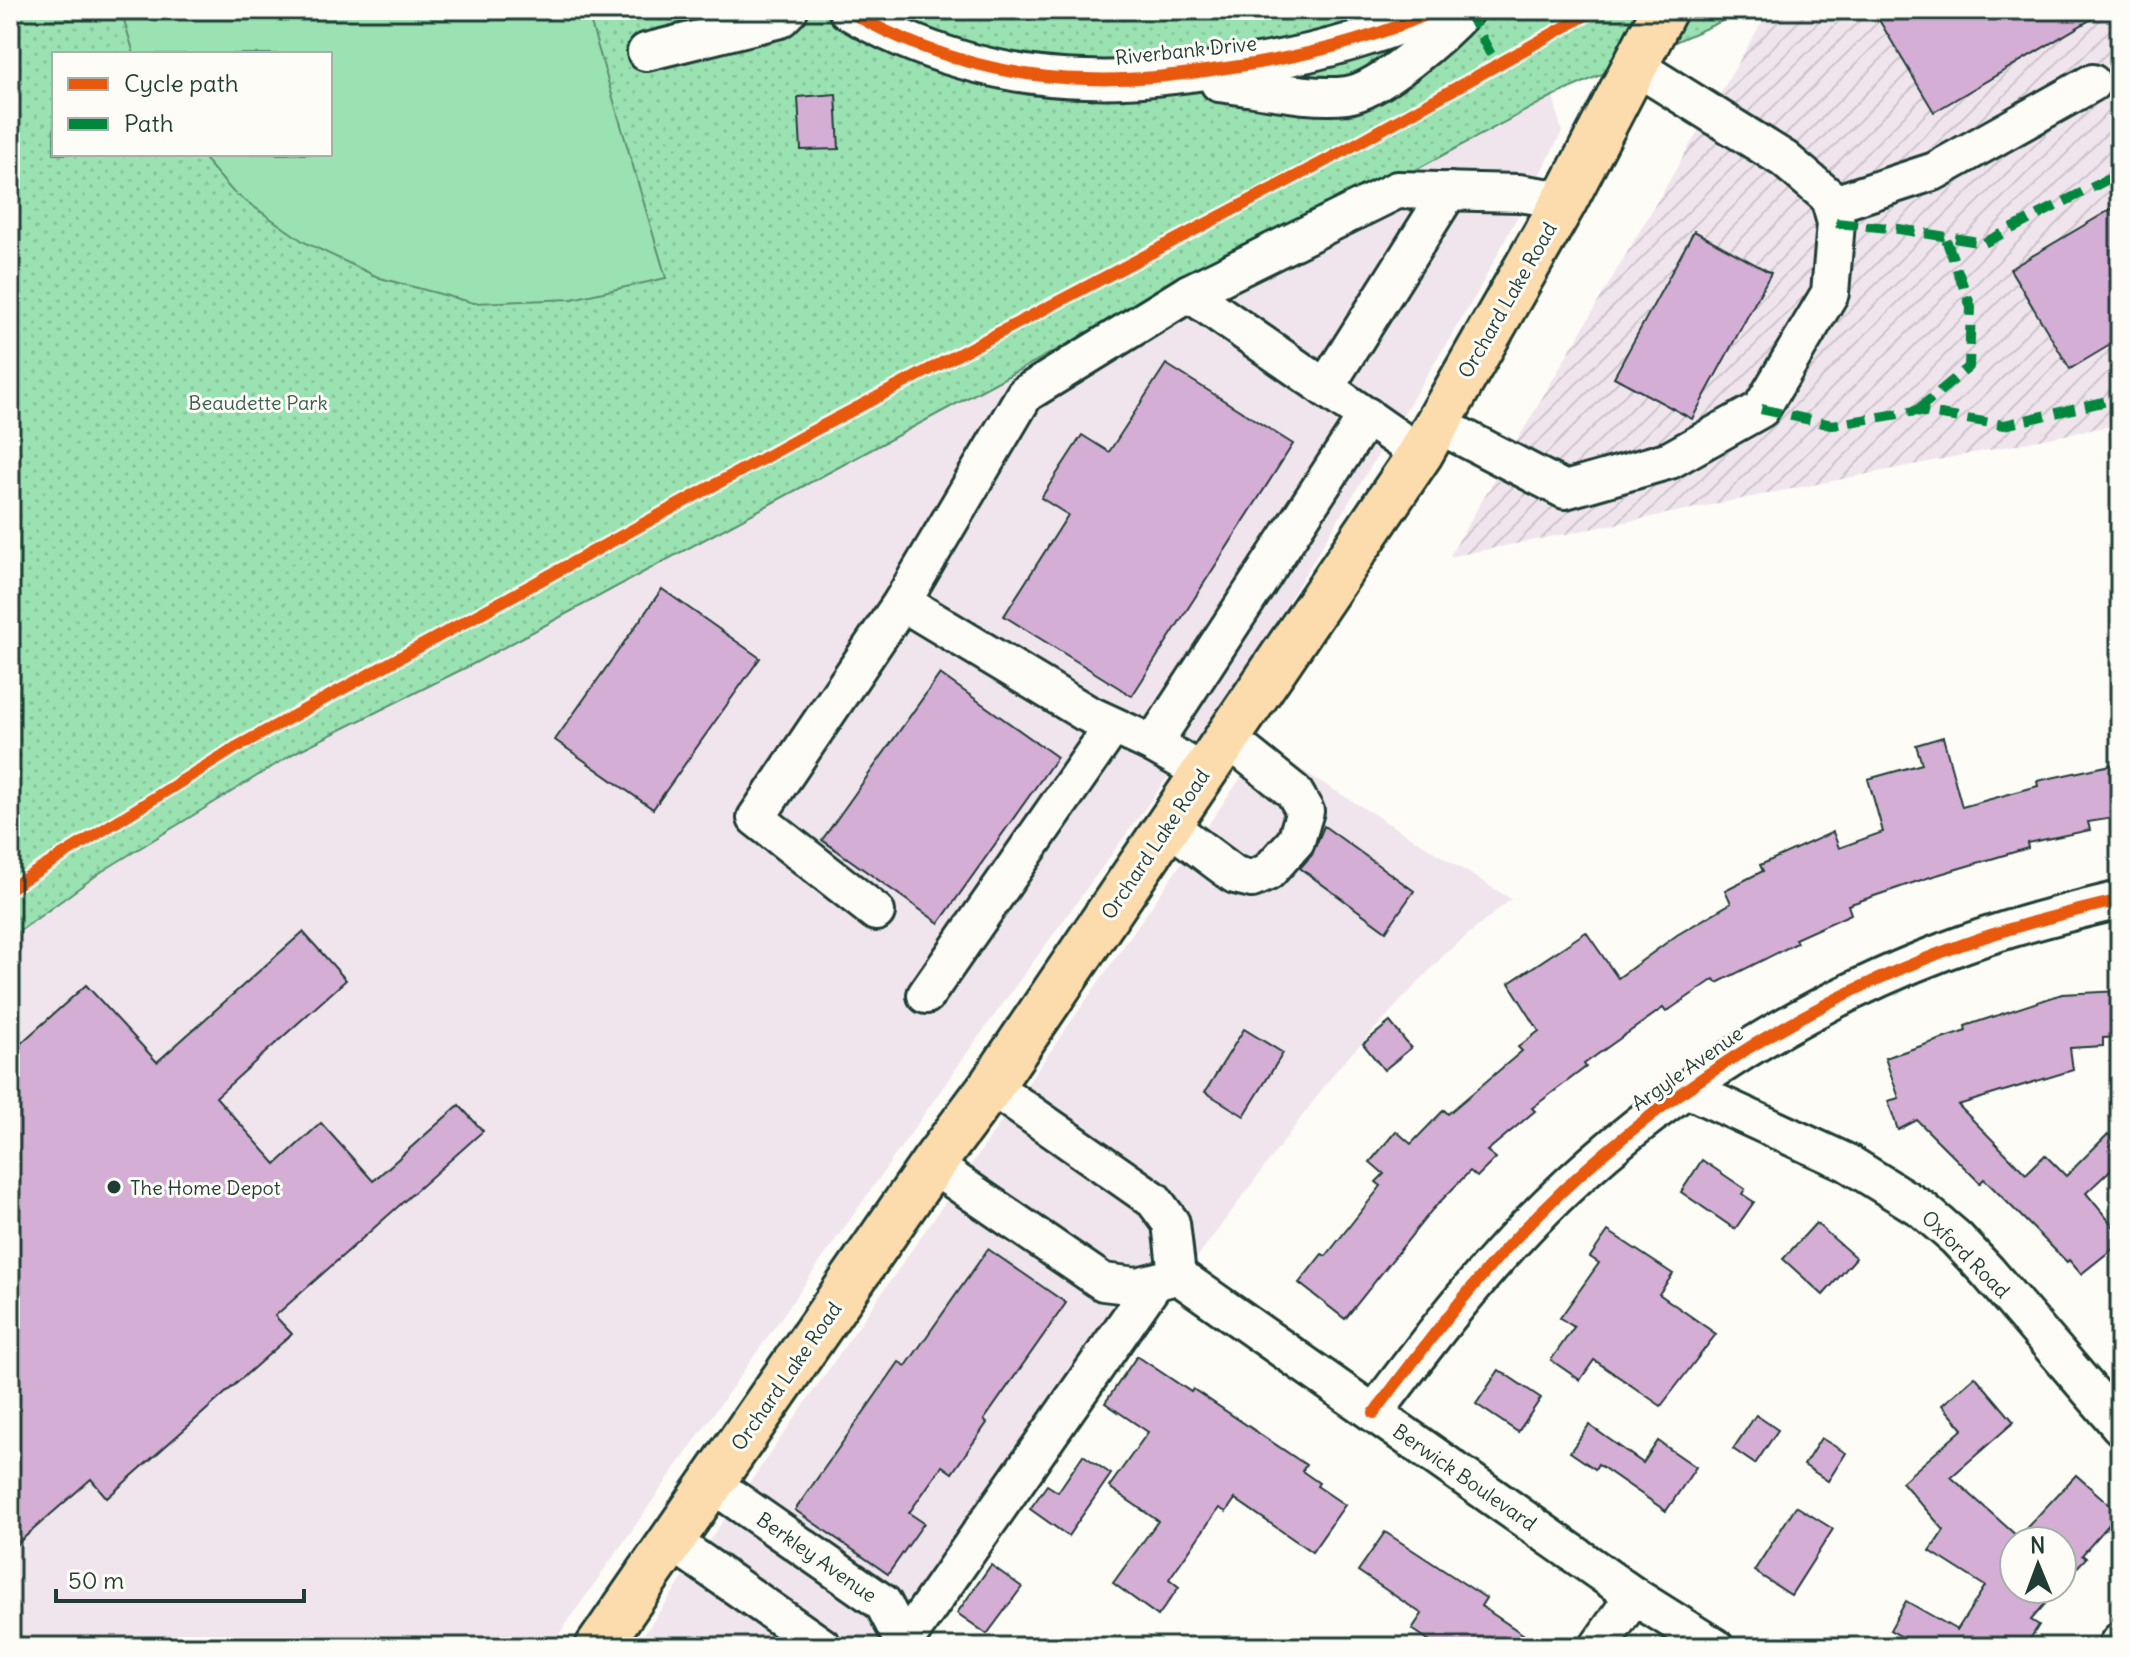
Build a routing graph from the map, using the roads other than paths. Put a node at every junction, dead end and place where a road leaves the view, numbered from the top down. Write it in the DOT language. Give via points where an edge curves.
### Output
graph roads {
  1 [pos="789,10"];
  2 [pos="847,10"];
  3 [pos="1437,10"];
  4 [pos="1465,10"];
  5 [pos="1664,10"];
  6 [pos="646,52"];
  7 [pos="1635,66"];
  8 [pos="1161,77"];
  9 [pos="2092,83"];
  10 [pos="1449,191"];
  11 [pos="1565,200"];
  12 [pos="1831,205"];
  13 [pos="1189,293"];
  14 [pos="1325,388"];
  15 [pos="1367,416"];
  16 [pos="1428,439"];
  17 [pos="902,602"];
  18 [pos="1113,726"];
  19 [pos="1153,744"];
  20 [pos="1215,755"];
  21 [pos="1168,825"];
  22 [pos="2120,900"];
  23 [pos="876,912"];
  24 [pos="926,995"];
  25 [pos="991,1086"];
  26 [pos="1687,1089"];
  27 [pos="932,1165"];
  28 [pos="1166,1279"];
  29 [pos="1374,1413"];
  30 [pos="2120,1426"];
  31 [pos="711,1483"];
  32 [pos="671,1541"];
  33 [pos="1634,1596"];
  34 [pos="2120,1641"];
  35 [pos="903,1646"];
  36 [pos="598,1647"];
  37 [pos="823,1647"];
  38 [pos="1598,1647"];
  39 [pos="1715,1647"];
  40 [pos="2116,1647"];
  1 -- 6 [label="street" via="780,19"];
  2 -- 8 [label="street, Riverbank Drive" via="936,50 1007,70 1085,79"];
  3 -- 8 [label="street, Riverbank Drive" via="1317,52"];
  4 -- 8 [label="street, Riverbank Drive" via="1375,85 1348,95"];
  5 -- 7 [label="main road, Orchard Lake Road"];
  7 -- 11 [label="main road, Orchard Lake Road"];
  7 -- 12 [label="street" via="1784,159 1829,197"];
  9 -- 12 [label="street" via="1935,171"];
  10 -- 11 [label="street"];
  10 -- 13 [label="street" via="1397,190"];
  10 -- 14 [label="street"];
  11 -- 16 [label="main road, Orchard Lake Road"];
  12 -- 16 [label="street" via="1836,223 1830,293 1761,409 1670,460 1565,490"];
  13 -- 14 [label="street"];
  13 -- 17 [label="street" via="1025,394"];
  14 -- 15 [label="street"];
  15 -- 16 [label="street"];
  15 -- 19 [label="street"];
  16 -- 20 [label="main road, Orchard Lake Road"];
  17 -- 18 [label="street"];
  17 -- 23 [label="street" via="756,818"];
  18 -- 19 [label="street"];
  18 -- 24 [label="street"];
  19 -- 20 [label="street"];
  20 -- 21 [label="main road, Orchard Lake Road"];
  20 -- 21 [label="street" via="1294,792 1305,811 1296,841 1268,872 1252,879 1235,875"];
  21 -- 25 [label="main road, Orchard Lake Road"];
  22 -- 26 [label="street, Argyle Avenue" via="2033,922 1904,968 1786,1026"];
  25 -- 27 [label="main road, Orchard Lake Road"];
  25 -- 28 [label="street" via="1154,1200 1171,1223"];
  26 -- 29 [label="street, Argyle Avenue" via="1596,1161 1512,1242"];
  26 -- 30 [label="street, Oxford Road" via="1848,1163 1922,1209 1972,1254"];
  27 -- 28 [label="street" via="1103,1282 1137,1286"];
  27 -- 31 [label="main road, Orchard Lake Road"];
  28 -- 29 [label="street, Berwick Boulevard"];
  28 -- 35 [label="street"];
  29 -- 33 [label="street, Berwick Boulevard"];
  31 -- 32 [label="main road, Orchard Lake Road"];
  31 -- 35 [label="street, Berkley Avenue" via="883,1603"];
  32 -- 36 [label="main road, Orchard Lake Road"];
  32 -- 37 [label="street"];
  33 -- 38 [label="street"];
  33 -- 39 [label="street, Berwick Boulevard"];
  34 -- 40 [label="street"];
}
